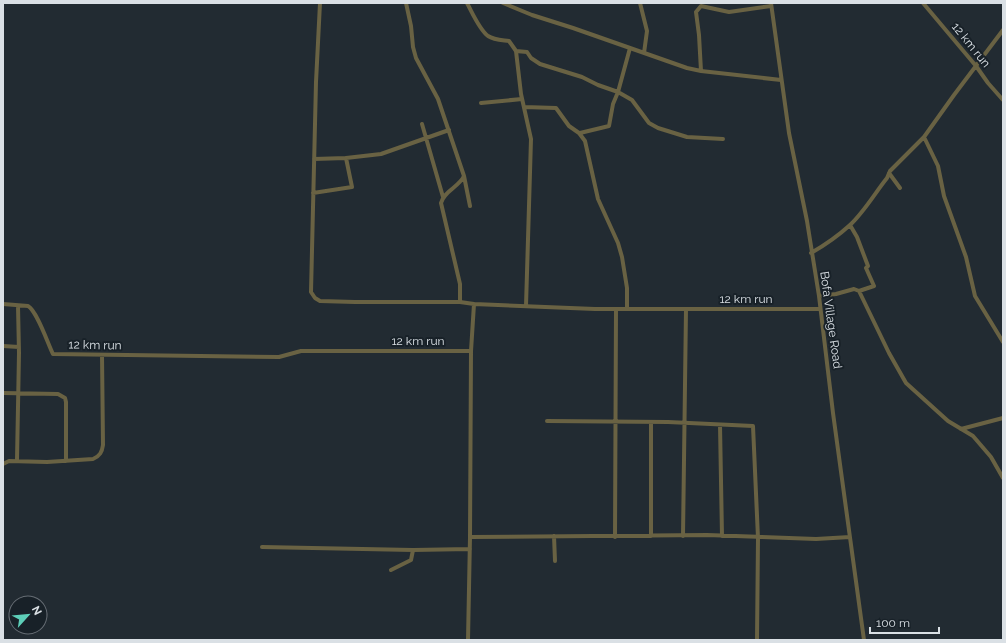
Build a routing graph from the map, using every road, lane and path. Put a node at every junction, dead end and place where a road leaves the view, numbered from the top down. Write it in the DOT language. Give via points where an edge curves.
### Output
graph roads {
  1 [pos="320,3"];
  2 [pos="406,3"];
  3 [pos="467,3"];
  4 [pos="503,3"];
  5 [pos="640,3"];
  6 [pos="923,3"];
  7 [pos="771,4"];
  8 [pos="1003,30"];
  9 [pos="630,48"];
  10 [pos="516,52"];
  11 [pos="644,53"];
  12 [pos="976,66"];
  13 [pos="701,71"];
  14 [pos="781,80"];
  15 [pos="618,92"];
  16 [pos="522,99"];
  17 [pos="1003,100"];
  18 [pos="481,103"];
  19 [pos="524,107"];
  20 [pos="422,124"];
  21 [pos="449,130"];
  22 [pos="580,133"];
  23 [pos="924,137"];
  24 [pos="426,138"];
  25 [pos="723,139"];
  26 [pos="346,158"];
  27 [pos="314,159"];
  28 [pos="889,174"];
  29 [pos="464,176"];
  30 [pos="900,188"];
  31 [pos="313,193"];
  32 [pos="443,197"];
  33 [pos="470,206"];
  34 [pos="850,224"];
  35 [pos="811,253"];
  36 [pos="859,291"];
  37 [pos="819,296"];
  38 [pos="460,302"];
  39 [pos="3,304"];
  40 [pos="474,304"];
  41 [pos="18,306"];
  42 [pos="526,306"];
  43 [pos="616,309"];
  44 [pos="627,309"];
  45 [pos="686,309"];
  46 [pos="820,309"];
  47 [pos="1003,342"];
  48 [pos="3,346"];
  49 [pos="19,347"];
  50 [pos="471,351"];
  51 [pos="102,355"];
  52 [pos="3,393"];
  53 [pos="18,393"];
  54 [pos="1003,418"];
  55 [pos="547,421"];
  56 [pos="615,422"];
  57 [pos="651,422"];
  58 [pos="685,424"];
  59 [pos="720,425"];
  60 [pos="961,429"];
  61 [pos="17,460"];
  62 [pos="66,461"];
  63 [pos="3,464"];
  64 [pos="1003,478"];
  65 [pos="554,536"];
  66 [pos="651,536"];
  67 [pos="683,536"];
  68 [pos="722,536"];
  69 [pos="470,537"];
  70 [pos="615,537"];
  71 [pos="850,537"];
  72 [pos="758,538"];
  73 [pos="262,547"];
  74 [pos="470,549"];
  75 [pos="412,550"];
  76 [pos="555,561"];
  77 [pos="391,570"];
  78 [pos="468,640"];
  79 [pos="757,640"];
  80 [pos="864,640"];
  1 -- 27 [label="street"];
  2 -- 21 [label="street" via="416,58 438,99"];
  3 -- 10 [label="street" via="483,31 495,39 509,42"];
  4 -- 9 [label="street"];
  5 -- 11 [label="street" via="647,31"];
  6 -- 12 [label="street, 12 km run"];
  7 -- 13 [label="street" via="729,12 700,6 696,12"];
  7 -- 14 [label="street, Bofa Village Road"];
  8 -- 12 [label="street"];
  9 -- 11 [label="street"];
  9 -- 15 [label="street"];
  10 -- 15 [label="street" via="527,52 540,64"];
  10 -- 16 [label="street"];
  11 -- 13 [label="street"];
  12 -- 17 [label="street, 12 km run"];
  12 -- 23 [label="street"];
  13 -- 14 [label="street"];
  14 -- 35 [label="street, Bofa Village Road"];
  15 -- 22 [label="street" via="609,126"];
  15 -- 25 [label="street" via="632,100 649,123 658,128 687,137"];
  16 -- 18 [label="street"];
  16 -- 19 [label="street"];
  19 -- 22 [label="street" via="556,108 569,126"];
  19 -- 42 [label="street" via="531,139"];
  20 -- 24 [label="street"];
  21 -- 24 [label="street"];
  21 -- 29 [label="street"];
  22 -- 44 [label="street" via="585,141 598,199 622,257"];
  23 -- 28 [label="street"];
  23 -- 47 [label="street" via="938,166 946,203 968,263 975,296"];
  24 -- 26 [label="street" via="381,154"];
  24 -- 32 [label="street"];
  26 -- 27 [label="street"];
  26 -- 31 [label="street" via="352,188"];
  27 -- 31 [label="street"];
  28 -- 30 [label="street"];
  28 -- 34 [label="street"];
  29 -- 32 [label="street" via="462,181"];
  29 -- 33 [label="street"];
  31 -- 38 [label="street, 12 km run" via="311,292 315,298 320,301 355,302"];
  32 -- 38 [label="street" via="441,203 460,284"];
  34 -- 35 [label="street"];
  34 -- 36 [label="street" via="874,286"];
  35 -- 37 [label="street, Bofa Village Road"];
  36 -- 37 [label="street" via="854,289"];
  36 -- 60 [label="street" via="903,379 938,412"];
  37 -- 46 [label="street, Bofa Village Road"];
  38 -- 40 [label="street, 12 km run"];
  39 -- 41 [label="street, 12 km run"];
  40 -- 42 [label="street, 12 km run"];
  40 -- 50 [label="street"];
  41 -- 49 [label="street"];
  41 -- 51 [label="street, 12 km run" via="31,308 39,320 53,354"];
  42 -- 43 [label="street, 12 km run"];
  43 -- 44 [label="street, 12 km run"];
  43 -- 56 [label="street"];
  44 -- 45 [label="street, 12 km run"];
  45 -- 46 [label="street, 12 km run"];
  45 -- 58 [label="street"];
  46 -- 71 [label="street, Bofa Village Road"];
  48 -- 49 [label="street"];
  49 -- 53 [label="street"];
  50 -- 51 [label="street, 12 km run" via="301,351 279,357"];
  50 -- 69 [label="street"];
  51 -- 62 [label="street" via="102,452 94,459"];
  52 -- 53 [label="street"];
  53 -- 61 [label="street"];
  53 -- 62 [label="street" via="58,394 65,398"];
  54 -- 60 [label="street"];
  55 -- 56 [label="street"];
  56 -- 57 [label="street"];
  56 -- 70 [label="street"];
  57 -- 58 [label="street"];
  57 -- 66 [label="street"];
  58 -- 59 [label="street"];
  58 -- 67 [label="street"];
  59 -- 68 [label="street"];
  59 -- 72 [label="street" via="753,426"];
  60 -- 64 [label="street" via="973,436 981,445"];
  61 -- 62 [label="street"];
  61 -- 63 [label="street"];
  65 -- 69 [label="street"];
  65 -- 70 [label="street"];
  65 -- 76 [label="street"];
  66 -- 67 [label="street"];
  66 -- 70 [label="street"];
  67 -- 68 [label="street"];
  68 -- 72 [label="street"];
  69 -- 74 [label="street"];
  71 -- 72 [label="street"];
  71 -- 80 [label="street, Bofa Village Road"];
  72 -- 79 [label="street"];
  73 -- 75 [label="street"];
  74 -- 75 [label="street"];
  74 -- 78 [label="street"];
  75 -- 77 [label="street" via="411,560"];
}
